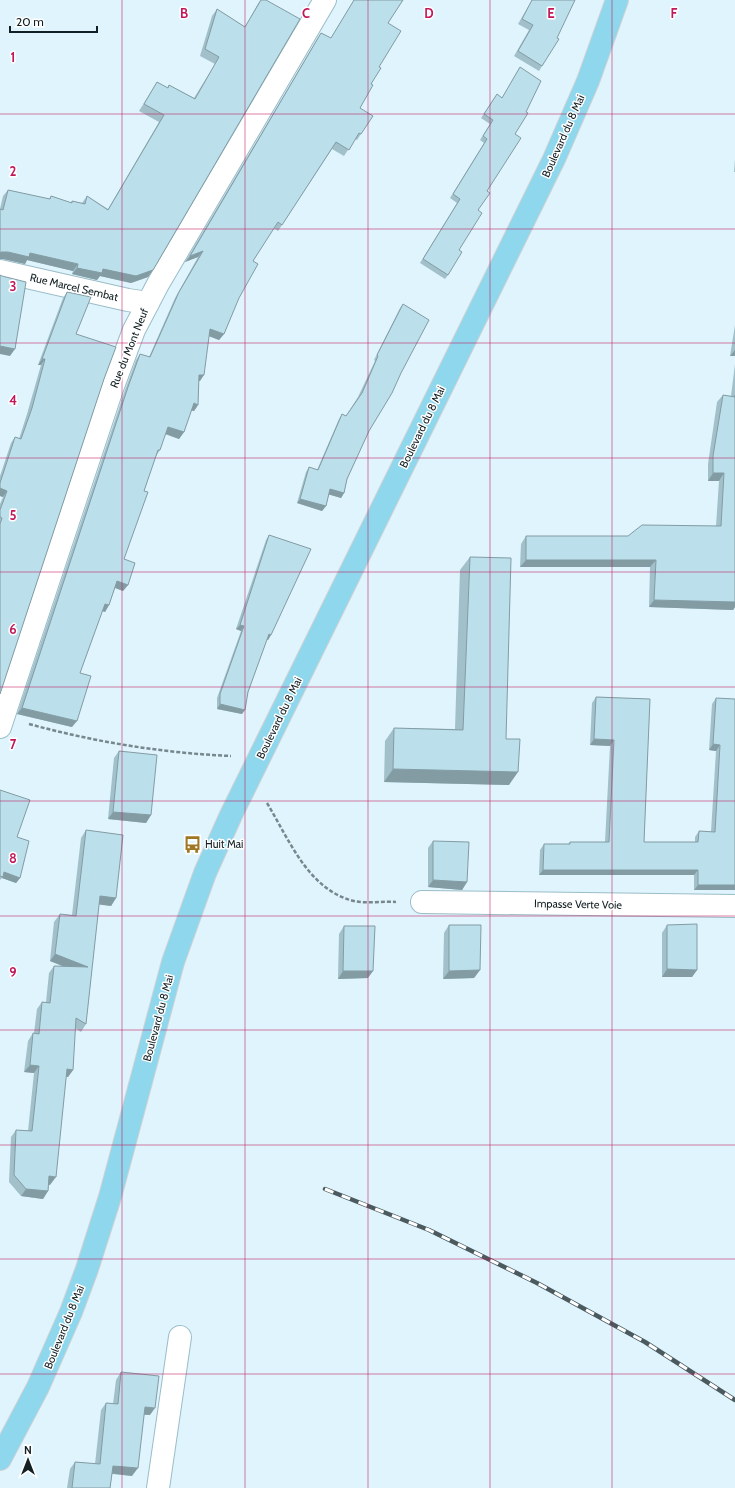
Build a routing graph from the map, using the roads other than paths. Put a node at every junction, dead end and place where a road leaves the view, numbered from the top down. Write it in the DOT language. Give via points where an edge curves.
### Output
graph roads {
  1 [pos="617,0"];
  2 [pos="322,1"];
  3 [pos="0,271"];
  4 [pos="148,303"];
  5 [pos="0,727"];
  6 [pos="422,902"];
  7 [pos="735,906"];
  8 [pos="180,1337"];
  9 [pos="0,1458"];
  10 [pos="158,1488"];
  1 -- 9 [label="main road, Boulevard du 8 Mai" via="588,81 554,159 231,815 206,873 173,962 110,1197 87,1269 38,1387"];
  2 -- 4 [label="street, Rue du Mont Neuf"];
  3 -- 4 [label="street, Rue Marcel Sembat"];
  4 -- 5 [label="street, Rue du Mont Neuf" via="134,330 112,389"];
  6 -- 7 [label="street, Impasse Verte Voie"];
  8 -- 10 [label="street"];
}
